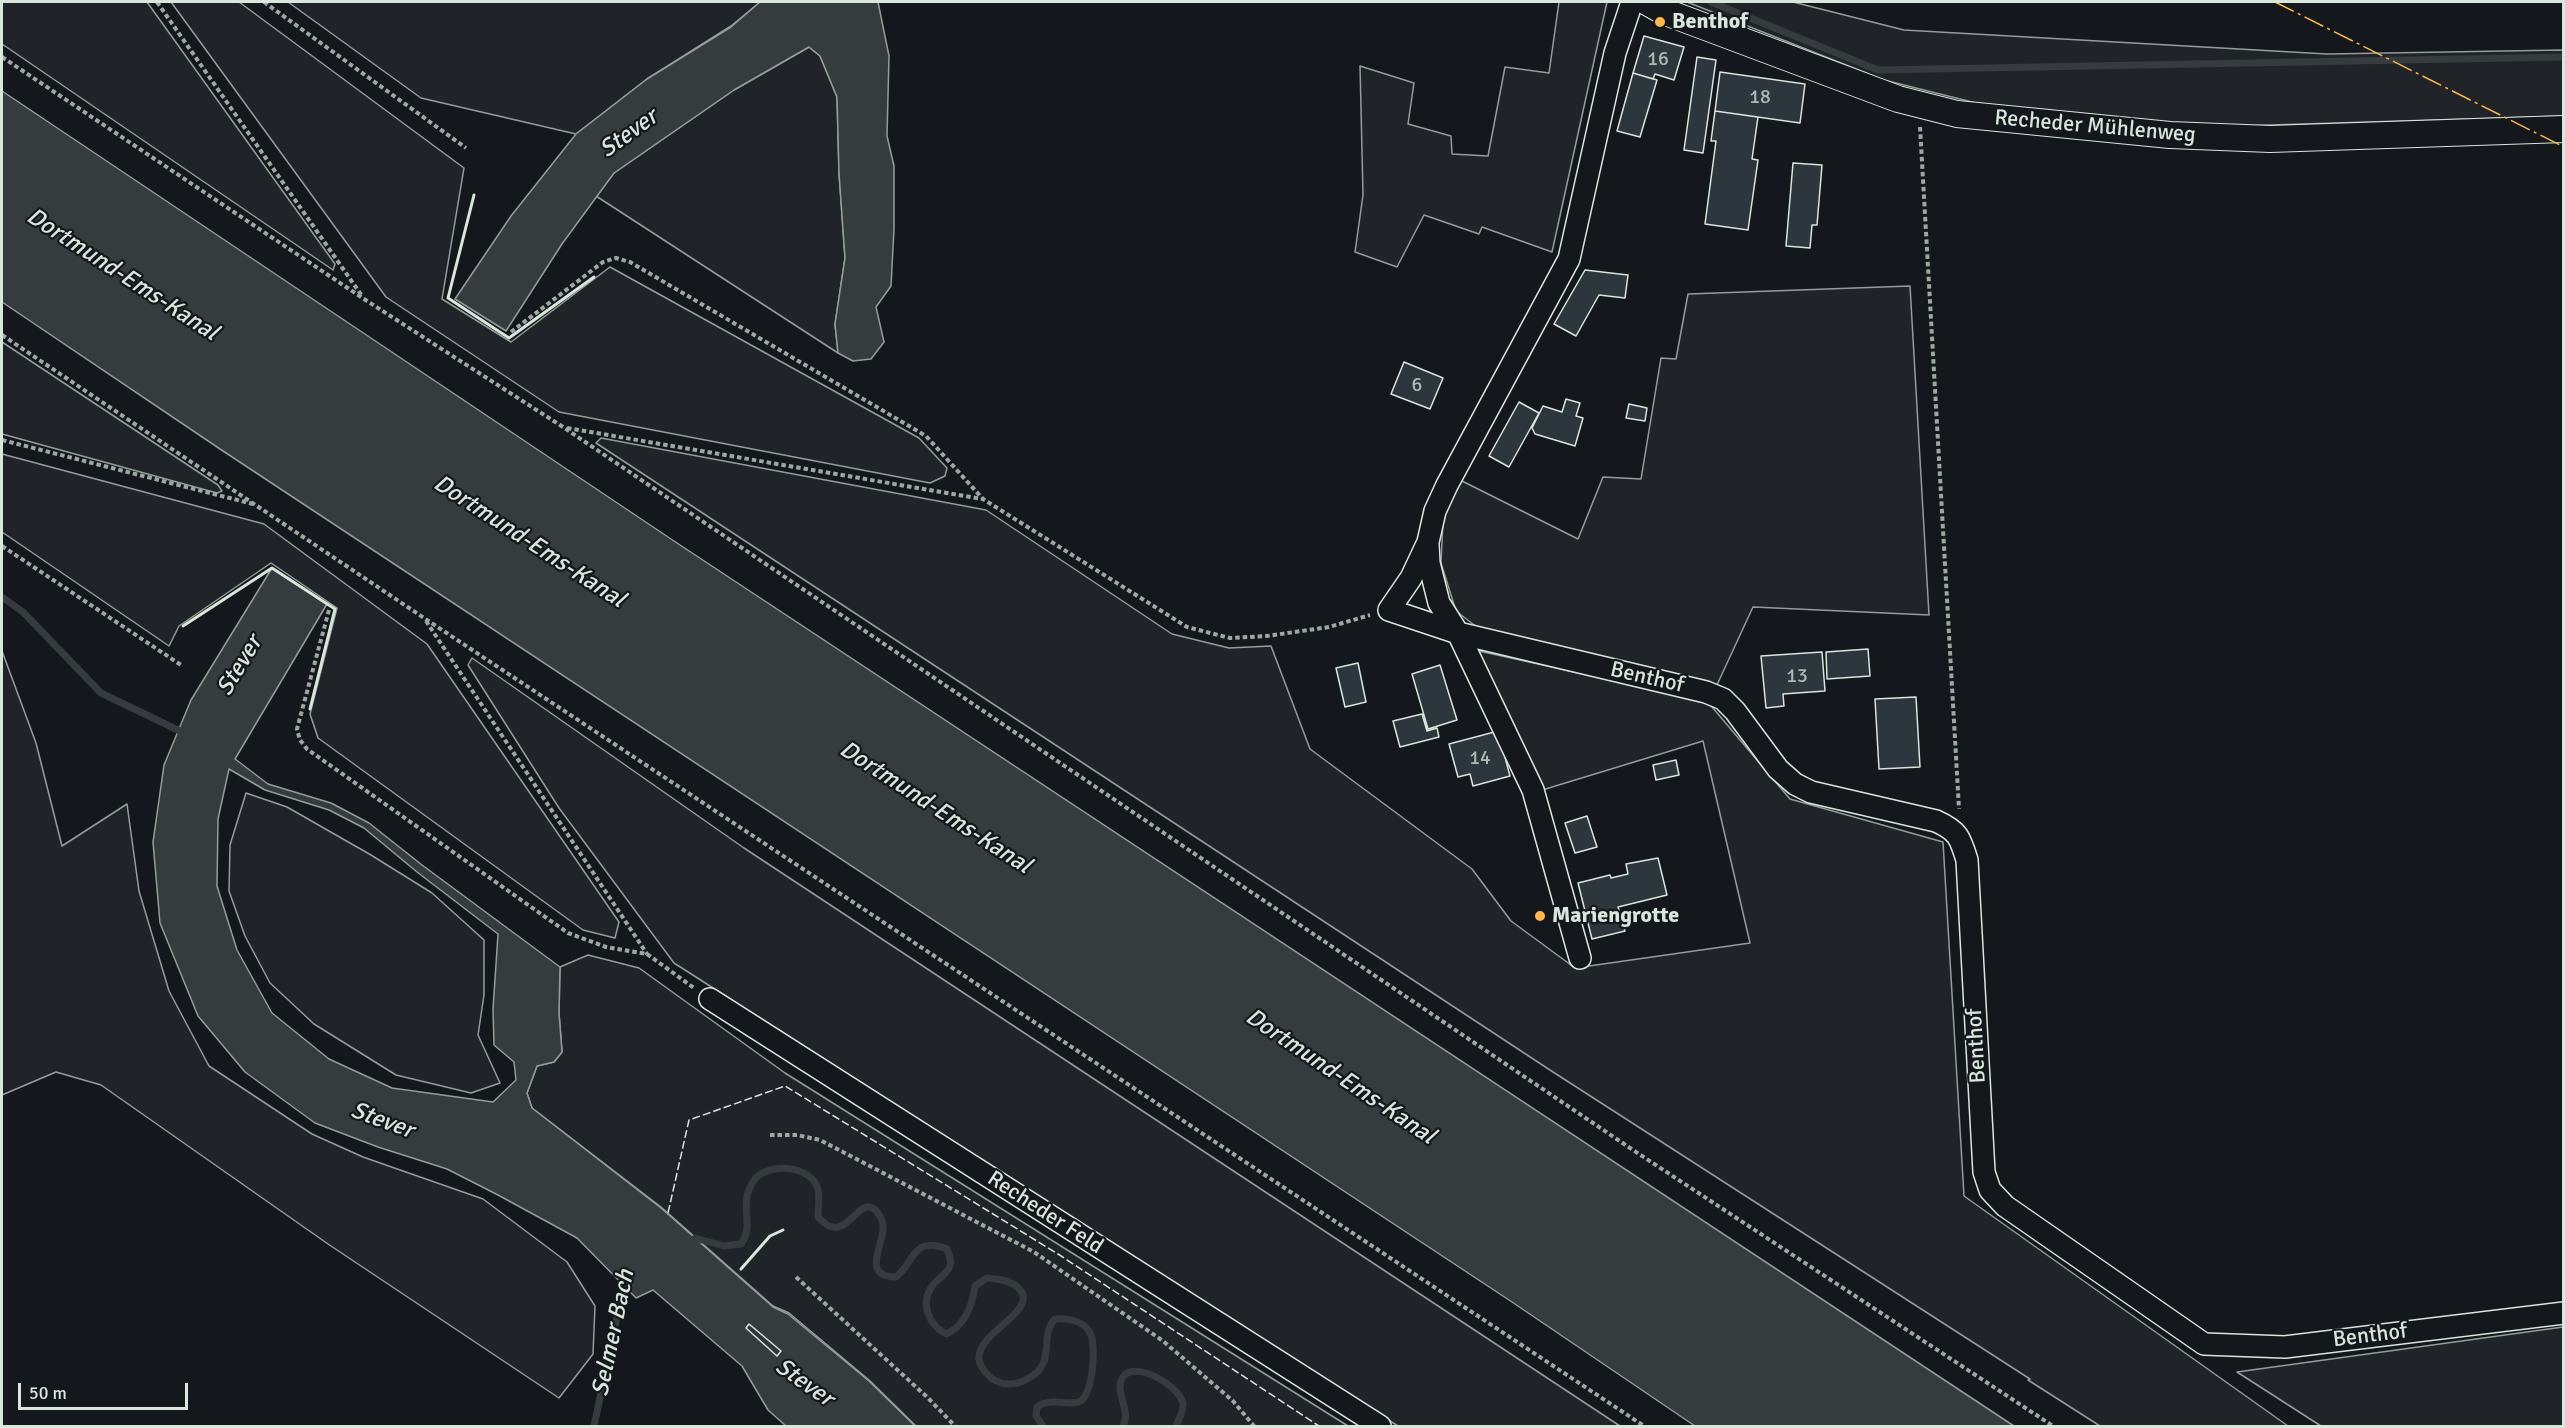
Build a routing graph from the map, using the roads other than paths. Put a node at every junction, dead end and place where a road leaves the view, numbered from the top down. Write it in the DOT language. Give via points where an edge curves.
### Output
graph roads {
  1 [pos="1632,2"];
  2 [pos="1647,2"];
  3 [pos="2564,129"];
  4 [pos="1428,542"];
  5 [pos="1458,633"];
  6 [pos="1580,957"];
  7 [pos="710,999"];
  8 [pos="2564,1312"];
  9 [pos="1380,1426"];
  1 -- 4 [label="street" via="1615,53 1569,259 1435,511"];
  2 -- 3 [label="street, Recheder Mühlenweg" via="1919,105 1957,114 2170,135 2270,139"];
  4 -- 5 [label="street" via="1428,563 1439,603"];
  4 -- 5 [label="street, Benthof" via="1411,578 1389,610"];
  5 -- 6 [label="street" via="1533,790"];
  5 -- 8 [label="street, Benthof" via="1706,692 1723,699 1735,711 1778,769 1795,784 1811,792 1952,828 1961,839 1967,860 1984,1172 1990,1190 2005,1206 2204,1344 2285,1347"];
  7 -- 9 [label="street, Recheder Feld"];
}
